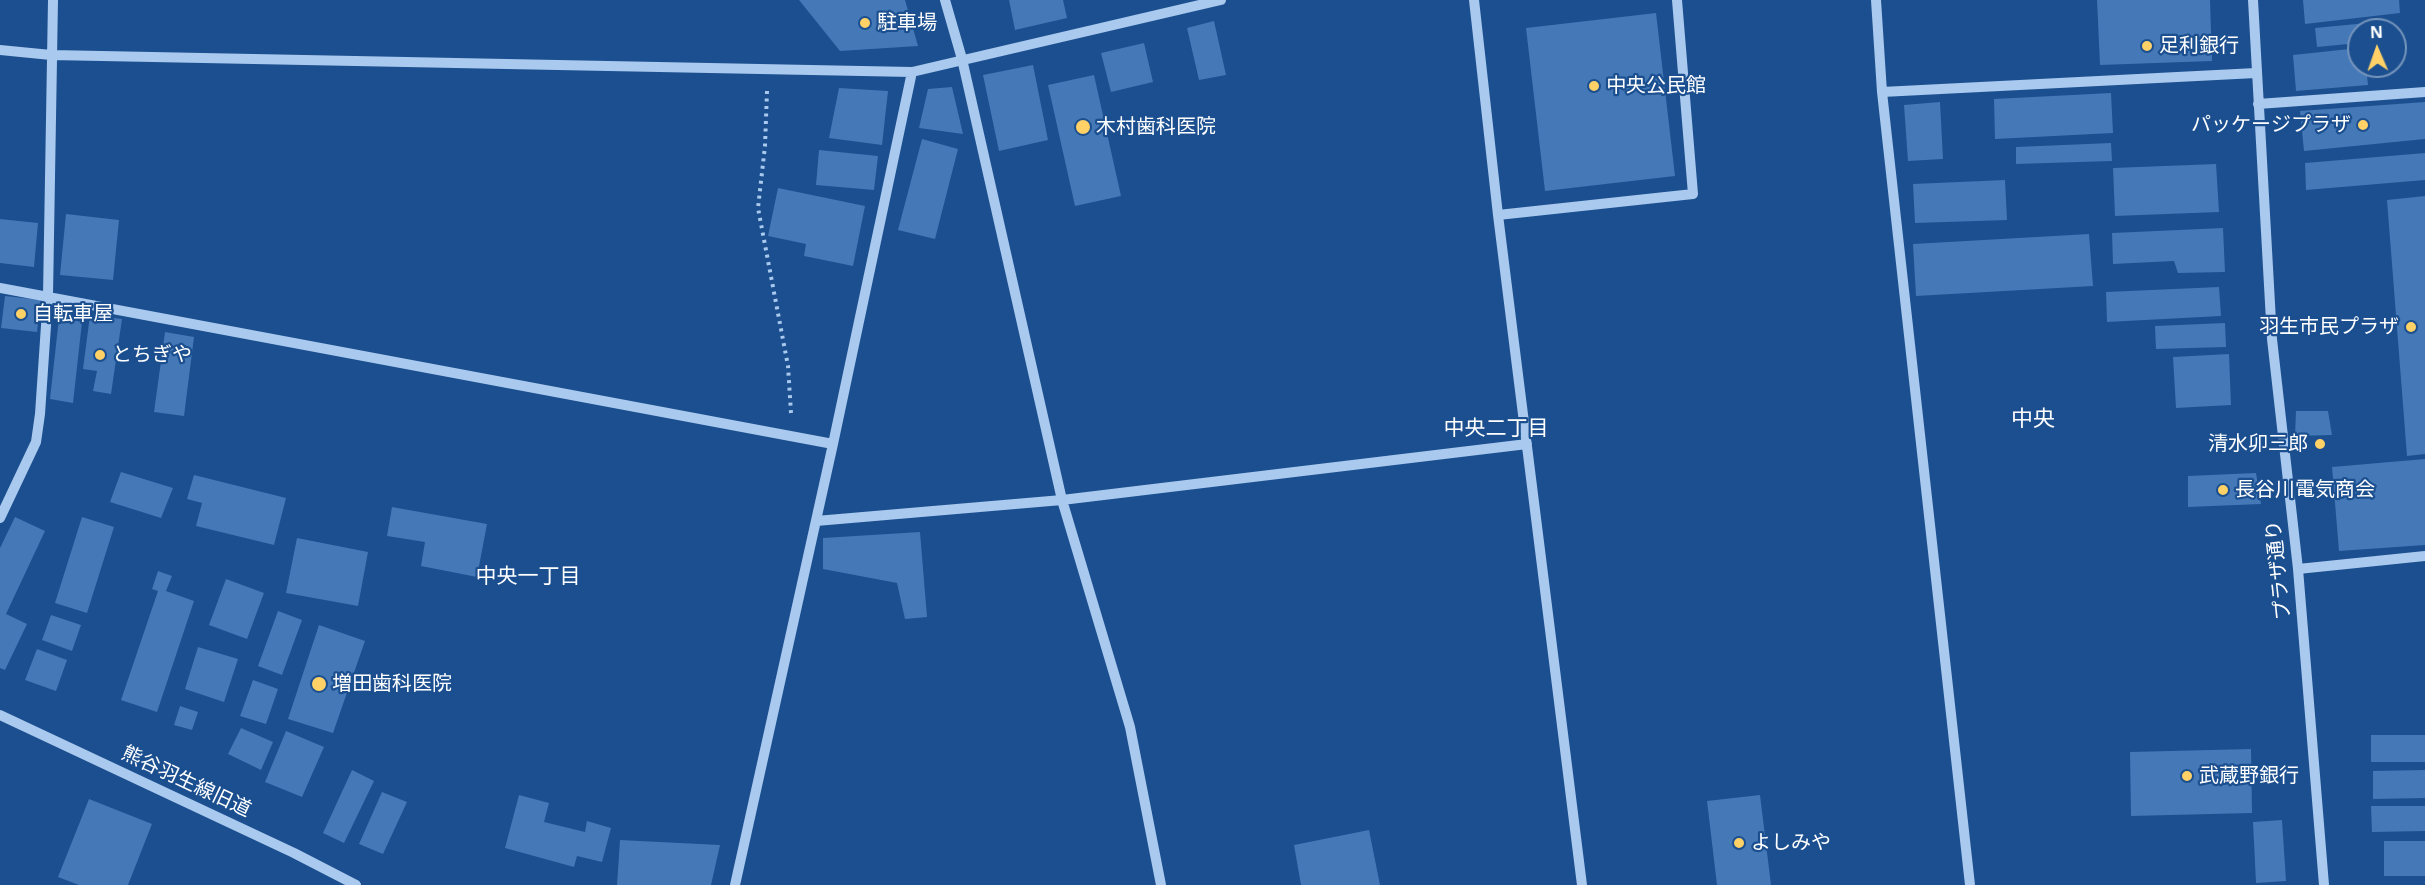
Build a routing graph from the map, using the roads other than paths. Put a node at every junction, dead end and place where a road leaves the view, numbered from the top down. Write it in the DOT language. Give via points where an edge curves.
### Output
graph roads {
  1 [pos="53,0"];
  2 [pos="945,0"];
  3 [pos="1221,0"];
  4 [pos="1474,0"];
  5 [pos="1677,0"];
  6 [pos="1876,0"];
  7 [pos="2253,0"];
  8 [pos="0,50"];
  9 [pos="51,55"];
  10 [pos="962,60"];
  11 [pos="912,72"];
  12 [pos="2256,73"];
  13 [pos="1882,92"];
  14 [pos="2425,92"];
  15 [pos="2258,104"];
  16 [pos="1498,215"];
  17 [pos="0,288"];
  18 [pos="48,296"];
  19 [pos="833,444"];
  20 [pos="1527,444"];
  21 [pos="1062,500"];
  22 [pos="0,518"];
  23 [pos="816,521"];
  24 [pos="2425,556"];
  25 [pos="2298,568"];
  26 [pos="0,715"];
  27 [pos="356,885"];
  28 [pos="735,885"];
  29 [pos="1161,885"];
  30 [pos="1582,885"];
  31 [pos="1970,885"];
  32 [pos="2324,885"];
  1 -- 9 [label="street"];
  2 -- 10 [label="street"];
  3 -- 10 [label="street"];
  4 -- 16 [label="street"];
  5 -- 16 [label="street" via="1693,194"];
  6 -- 13 [label="street"];
  7 -- 12 [label="street, プラザ通り"];
  8 -- 9 [label="street"];
  9 -- 11 [label="street"];
  9 -- 18 [label="street"];
  10 -- 11 [label="street"];
  10 -- 21 [label="street"];
  11 -- 19 [label="street"];
  12 -- 13 [label="street"];
  12 -- 15 [label="street, プラザ通り"];
  13 -- 31 [label="street"];
  14 -- 15 [label="street"];
  15 -- 25 [label="street, プラザ通り" via="2272,339"];
  16 -- 20 [label="street"];
  17 -- 18 [label="street"];
  18 -- 19 [label="street"];
  18 -- 22 [label="street" via="36,442"];
  19 -- 23 [label="street"];
  20 -- 21 [label="street"];
  20 -- 30 [label="street"];
  21 -- 23 [label="street"];
  21 -- 29 [label="street" via="1130,727"];
  23 -- 28 [label="street"];
  24 -- 25 [label="street"];
  25 -- 32 [label="street, プラザ通り"];
  26 -- 27 [label="street, 熊谷羽生線旧道"];
}
